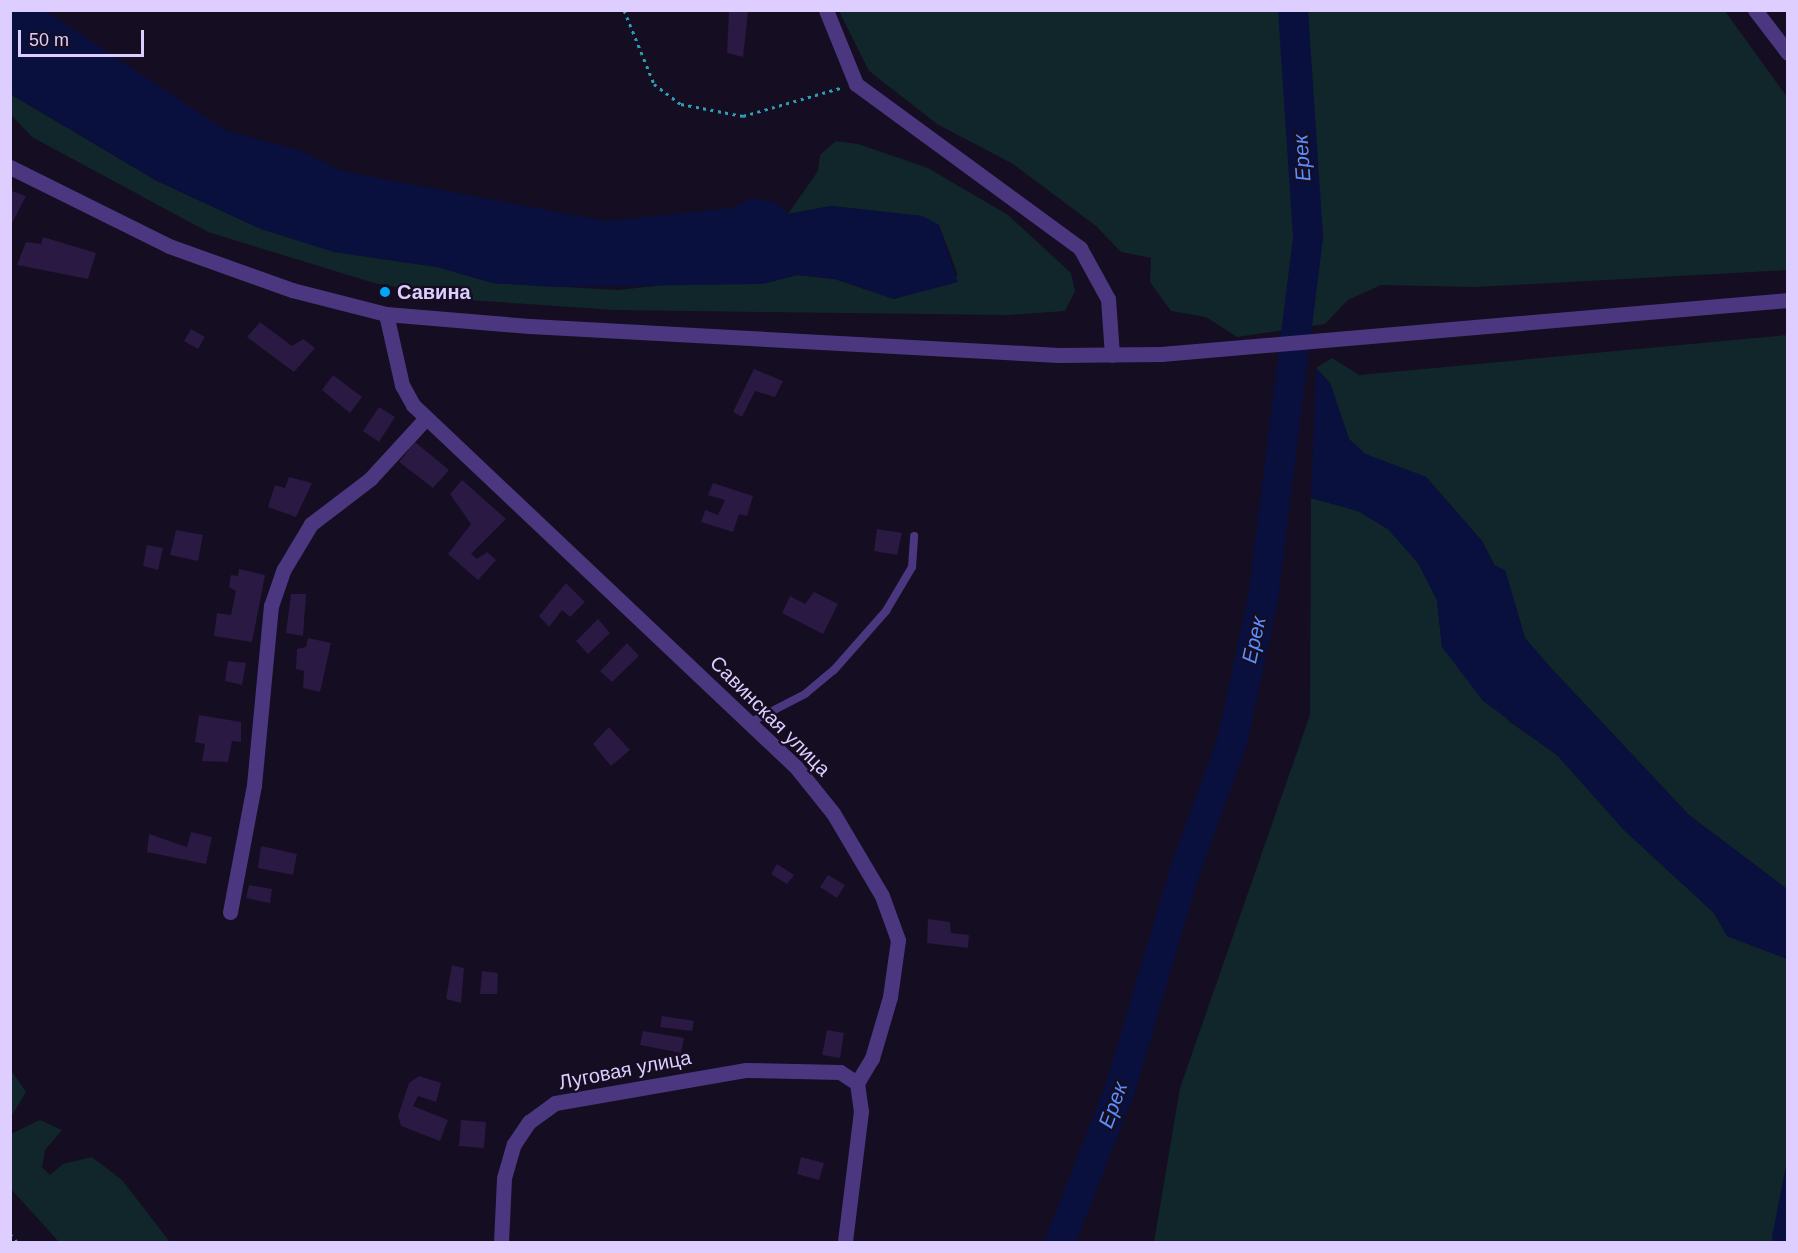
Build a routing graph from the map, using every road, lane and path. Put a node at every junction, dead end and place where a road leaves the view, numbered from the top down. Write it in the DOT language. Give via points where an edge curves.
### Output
graph roads {
  1 [pos="624,10"];
  2 [pos="826,10"];
  3 [pos="1755,10"];
  4 [pos="1788,53"];
  5 [pos="856,84"];
  6 [pos="10,166"];
  7 [pos="1788,300"];
  8 [pos="386,314"];
  9 [pos="1112,355"];
  10 [pos="426,418"];
  11 [pos="914,536"];
  12 [pos="751,722"];
  13 [pos="230,912"];
  14 [pos="857,1083"];
  15 [pos="10,1234"];
  16 [pos="17,1242"];
  17 [pos="501,1242"];
  18 [pos="845,1242"];
  1 -- 5 [label="path" via="654,84 681,104 743,116"];
  2 -- 5 [label="street"];
  3 -- 4 [label="street"];
  5 -- 9 [label="street" via="1080,248 1108,299"];
  6 -- 8 [label="street" via="197,257 292,290"];
  7 -- 9 [label="street" via="1216,351"];
  8 -- 9 [label="street"];
  8 -- 10 [label="street, Савинская улица" via="402,385"];
  10 -- 12 [label="street, Савинская улица"];
  10 -- 13 [label="street" via="370,479 311,524 285,568 271,606 254,785"];
  11 -- 12 [label="lane" via="912,567 886,611 834,670 805,694"];
  12 -- 14 [label="street, Савинская улица" via="833,813 882,896 898,940 890,997 872,1058"];
  14 -- 17 [label="street, Луговая улица" via="840,1072 746,1070 555,1103 529,1122 514,1144 504,1178"];
  14 -- 18 [label="street" via="861,1111"];
  15 -- 16 [label="path"];
}
